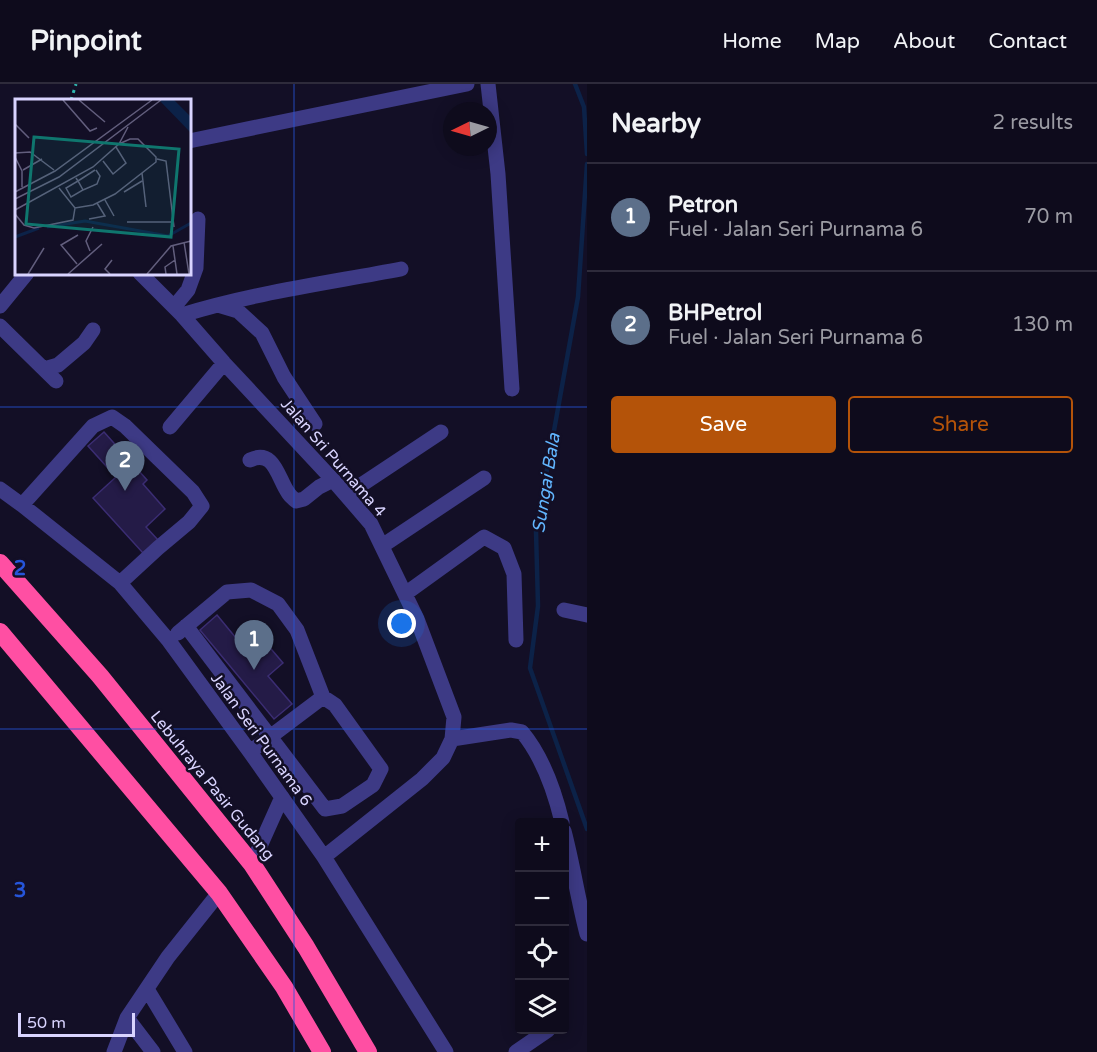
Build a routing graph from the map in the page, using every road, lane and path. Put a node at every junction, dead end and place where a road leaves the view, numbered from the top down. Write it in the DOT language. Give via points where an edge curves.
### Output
graph roads {
  1 [pos="76,84"];
  2 [pos="467,84"];
  3 [pos="488,84"];
  4 [pos="71,99"];
  5 [pos="190,141"];
  6 [pos="198,219"];
  7 [pos="401,269"];
  8 [pos="26,274"];
  9 [pos="141,274"];
  10 [pos="218,305"];
  11 [pos="0,306"];
  12 [pos="178,311"];
  13 [pos="0,326"];
  14 [pos="93,330"];
  15 [pos="224,363"];
  16 [pos="44,369"];
  17 [pos="56,381"];
  18 [pos="512,389"];
  19 [pos="315,424"];
  20 [pos="170,427"];
  21 [pos="441,432"];
  22 [pos="250,460"];
  23 [pos="484,478"];
  24 [pos="333,480"];
  25 [pos="0,489"];
  26 [pos="346,495"];
  27 [pos="22,505"];
  28 [pos="382,546"];
  29 [pos="0,563"];
  30 [pos="120,583"];
  31 [pos="405,594"];
  32 [pos="564,610"];
  33 [pos="587,615"];
  34 [pos="186,626"];
  35 [pos="0,633"];
  36 [pos="516,640"];
  37 [pos="169,641"];
  38 [pos="323,697"];
  39 [pos="270,737"];
  40 [pos="452,739"];
  41 [pos="250,752"];
  42 [pos="282,797"];
  43 [pos="561,818"];
  44 [pos="569,848"];
  45 [pos="324,857"];
  46 [pos="252,864"];
  47 [pos="219,893"];
  48 [pos="587,934"];
  49 [pos="147,989"];
  50 [pos="127,1018"];
  51 [pos="541,1034"];
  52 [pos="114,1052"];
  53 [pos="153,1052"];
  54 [pos="185,1052"];
  55 [pos="321,1052"];
  56 [pos="369,1052"];
  57 [pos="446,1052"];
  58 [pos="516,1052"];
  1 -- 4 [label="path"];
  2 -- 5 [label="street"];
  3 -- 18 [label="street"];
  6 -- 12 [label="street" via="196,268"];
  7 -- 10 [label="street"];
  8 -- 11 [label="street"];
  9 -- 12 [label="street, Jalan Sri Purnama 4"];
  10 -- 12 [label="street"];
  10 -- 19 [label="street" via="238,311 262,333"];
  12 -- 15 [label="street, Jalan Sri Purnama 4"];
  13 -- 16 [label="street"];
  14 -- 16 [label="street" via="58,365"];
  15 -- 20 [label="street"];
  15 -- 24 [label="street, Jalan Sri Purnama 4"];
  16 -- 17 [label="street"];
  21 -- 26 [label="street"];
  22 -- 24 [label="street" via="266,458 273,464 296,501"];
  23 -- 28 [label="street"];
  24 -- 26 [label="street, Jalan Sri Purnama 4"];
  25 -- 27 [label="street, Jalan Seri Purnama 6"];
  26 -- 28 [label="street, Jalan Sri Purnama 4" via="371,524"];
  27 -- 30 [label="street, Jalan Seri Purnama 6"];
  27 -- 30 [label="street" via="93,426 112,417 125,426 193,492 202,506"];
  28 -- 31 [label="street, Jalan Sri Purnama 4"];
  29 -- 46 [label="highway, Lebuhraya Pasir Gudang" via="100,676"];
  30 -- 37 [label="street, Jalan Seri Purnama 6"];
  31 -- 36 [label="street" via="484,537 504,548 514,574"];
  31 -- 40 [label="street, Jalan Sri Purnama 4" via="453,717"];
  32 -- 33 [label="street"];
  34 -- 37 [label="street"];
  34 -- 38 [label="street" via="227,592 251,590 278,604 297,630"];
  34 -- 39 [label="street"];
  35 -- 47 [label="highway"];
  37 -- 41 [label="street, Jalan Seri Purnama 6"];
  38 -- 39 [label="street"];
  38 -- 39 [label="street" via="335,705 381,769 373,785 342,806 325,809"];
  39 -- 41 [label="street"];
  40 -- 43 [label="street" via="511,730 522,732 532,744"];
  40 -- 45 [label="street" via="443,758 422,779"];
  41 -- 42 [label="street, Jalan Seri Purnama 6"];
  42 -- 45 [label="street, Jalan Seri Purnama 6"];
  42 -- 46 [label="street"];
  44 -- 48 [label="street"];
  45 -- 57 [label="street, Jalan Seri Purnama 6"];
  46 -- 56 [label="highway, Lebuhraya Pasir Gudang"];
  47 -- 49 [label="street"];
  47 -- 55 [label="highway" via="284,987"];
  49 -- 50 [label="street"];
  49 -- 54 [label="street"];
  50 -- 52 [label="street"];
  50 -- 53 [label="street"];
  51 -- 58 [label="street"];
}
